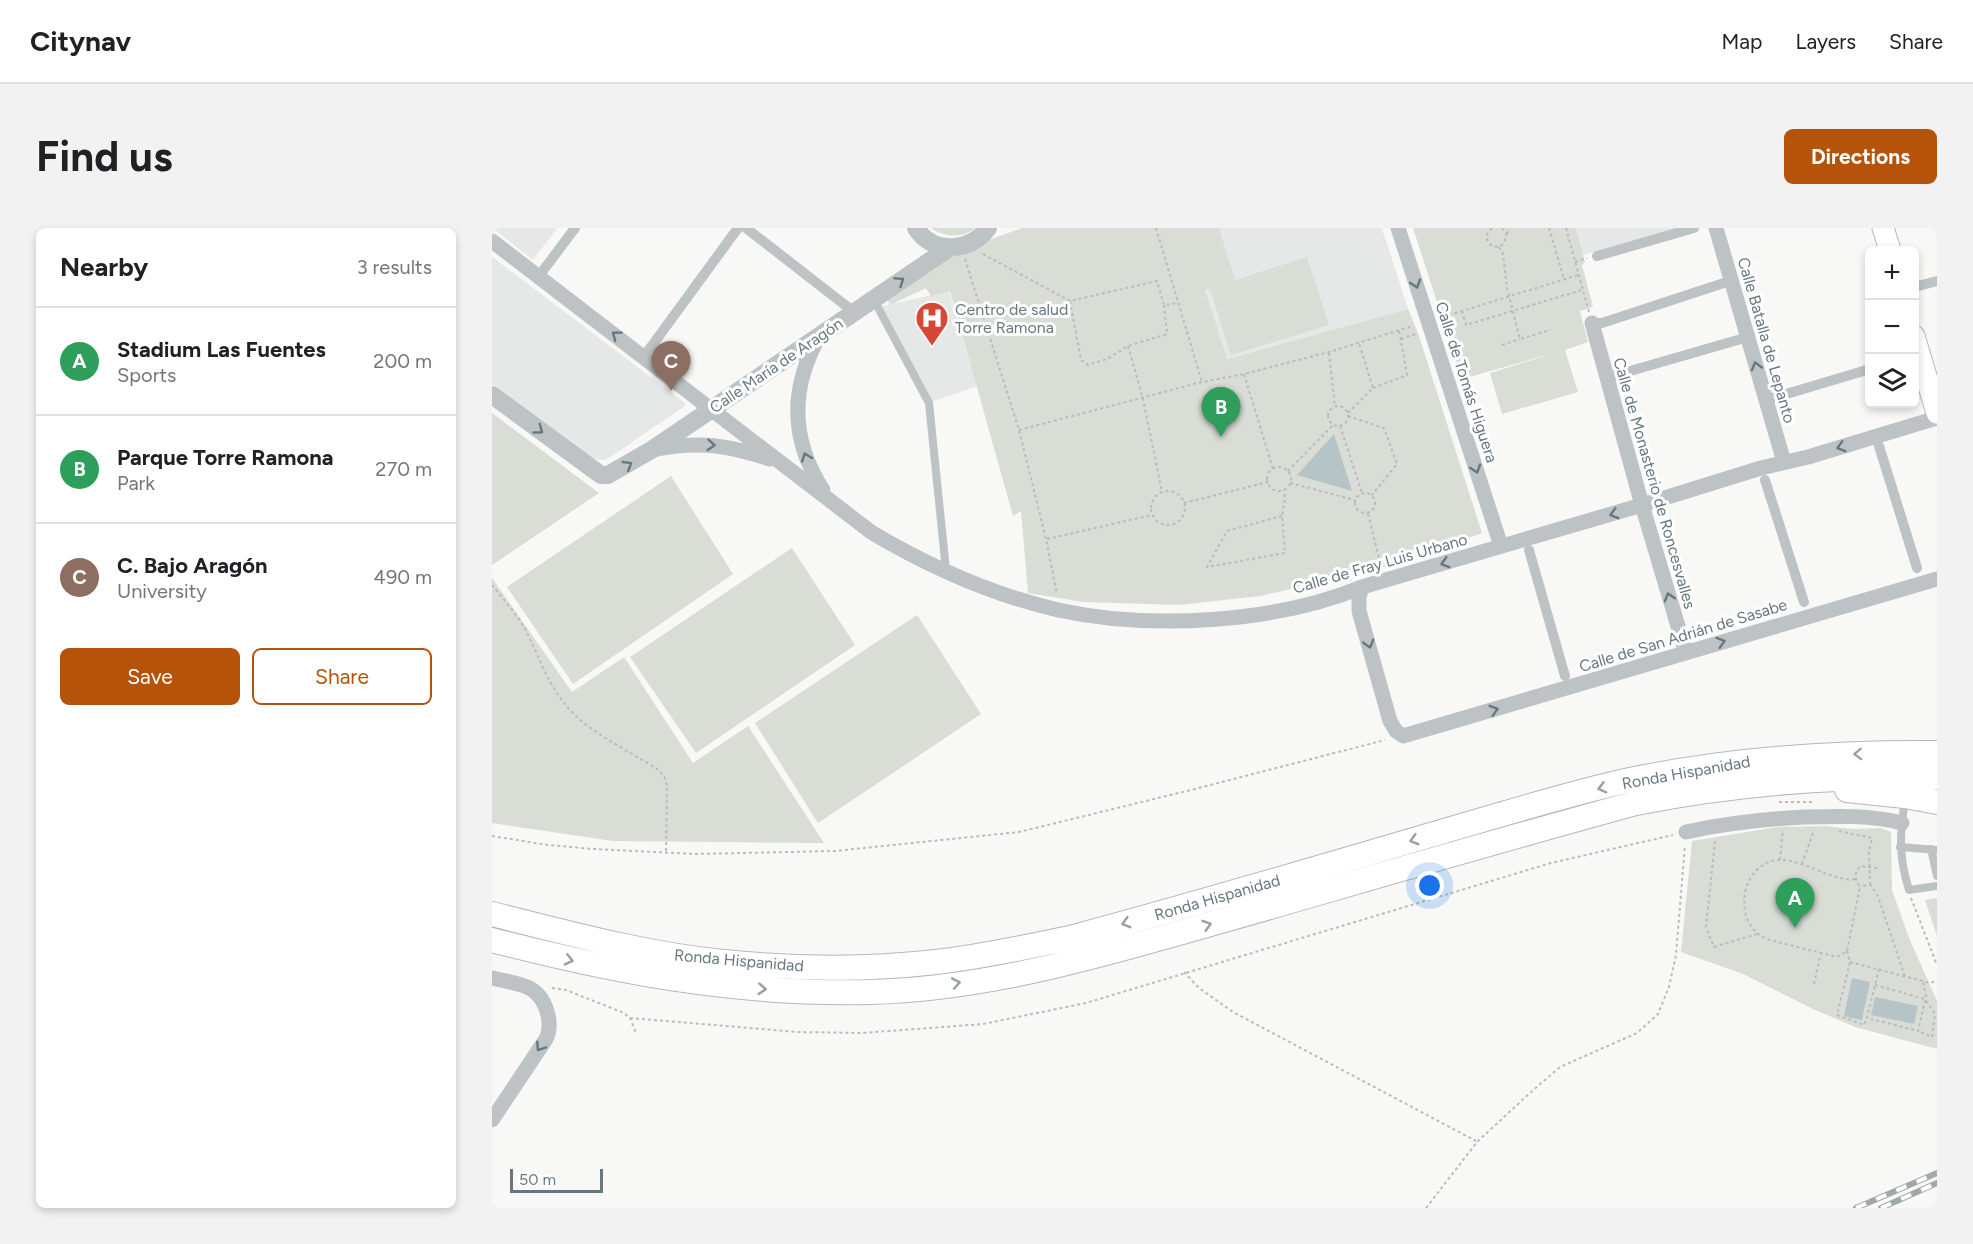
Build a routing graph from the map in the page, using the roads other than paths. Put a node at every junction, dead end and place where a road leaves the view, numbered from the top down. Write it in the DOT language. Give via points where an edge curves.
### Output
graph roads {
  1 [pos="575,228"];
  2 [pos="738,228"];
  3 [pos="746,228"];
  4 [pos="916,228"];
  5 [pos="1398,228"];
  6 [pos="1694,228"];
  7 [pos="1716,228"];
  8 [pos="1883,228"];
  9 [pos="991,230"];
  10 [pos="492,241"];
  11 [pos="1889,246"];
  12 [pos="956,252"];
  13 [pos="1597,256"];
  14 [pos="537,275"];
  15 [pos="1730,281"];
  16 [pos="1937,281"];
  17 [pos="1919,286"];
  18 [pos="873,299"];
  19 [pos="854,312"];
  20 [pos="1592,323"];
  21 [pos="821,334"];
  22 [pos="1748,337"];
  23 [pos="1918,354"];
  24 [pos="642,355"];
  25 [pos="1865,370"];
  26 [pos="1606,378"];
  27 [pos="492,395"];
  28 [pos="1766,400"];
  29 [pos="713,409"];
  30 [pos="1937,416"];
  31 [pos="1877,441"];
  32 [pos="653,450"];
  33 [pos="1784,462"];
  34 [pos="782,463"];
  35 [pos="1763,474"];
  36 [pos="1641,505"];
  37 [pos="837,506"];
  38 [pos="1527,545"];
  39 [pos="1501,546"];
  40 [pos="1917,568"];
  41 [pos="946,572"];
  42 [pos="1937,579"];
  43 [pos="1921,583"];
  44 [pos="1362,587"];
  45 [pos="1338,597"];
  46 [pos="1806,609"];
  47 [pos="1359,611"];
  48 [pos="1686,653"];
  49 [pos="1567,682"];
  50 [pos="1937,740"];
  51 [pos="1905,753"];
  52 [pos="1937,753"];
  53 [pos="1937,777"];
  54 [pos="1816,780"];
  55 [pos="1905,796"];
  56 [pos="1937,802"];
  57 [pos="1902,823"];
  58 [pos="1686,832"];
  59 [pos="1900,847"];
  60 [pos="1934,850"];
  61 [pos="1937,876"];
  62 [pos="1937,886"];
  63 [pos="492,914"];
  64 [pos="492,940"];
  65 [pos="492,951"];
  66 [pos="540,953"];
  67 [pos="492,978"];
  68 [pos="492,1120"];
  1 -- 14 [label="street"];
  2 -- 24 [label="street"];
  3 -- 19 [label="street"];
  4 -- 12 [label="street" via="928,241"];
  5 -- 39 [label="street, Calle de Tomás Higuera, one-way"];
  6 -- 13 [label="street"];
  7 -- 15 [label="street, Calle Batalla de Lepanto"];
  8 -- 11 [label="main road"];
  9 -- 12 [label="street, Calle María de Aragón" via="958,247"];
  10 -- 14 [label="street, Calle de Fray Luis Urbano"];
  18 -- 12 [label="street, Calle María de Aragón, one-way"];
  24 -- 14 [label="street, Calle de Fray Luis Urbano, one-way"];
  15 -- 20 [label="street"];
  15 -- 22 [label="street, Calle Batalla de Lepanto"];
  16 -- 17 [label="street"];
  18 -- 19 [label="street, Calle María de Aragón"];
  18 -- 41 [label="lane" via="928,403"];
  19 -- 21 [label="street, Calle María de Aragón"];
  20 -- 26 [label="street, Calle de Monasterio de Roncesvalles"];
  21 -- 29 [label="street, Calle María de Aragón"];
  37 -- 21 [label="street, Calle de Fray Luis Urbano, one-way" via="815,477 798,424 804,369"];
  22 -- 26 [label="street"];
  28 -- 22 [label="street, Calle Batalla de Lepanto, one-way"];
  23 -- 30 [label="main road"];
  24 -- 29 [label="street, Calle de Fray Luis Urbano"];
  25 -- 28 [label="street"];
  26 -- 36 [label="street, Calle de Monasterio de Roncesvalles"];
  27 -- 32 [label="street, Calle María de Aragón, one-way" via="601,475 612,474"];
  28 -- 33 [label="street, Calle Batalla de Lepanto"];
  29 -- 32 [label="street, Calle María de Aragón"];
  29 -- 34 [label="street, Calle de Fray Luis Urbano"];
  30 -- 31 [label="street, Calle de Fray Luis Urbano"];
  31 -- 33 [label="street, Calle de Fray Luis Urbano, one-way"];
  31 -- 40 [label="street"];
  32 -- 34 [label="street, one-way" via="713,445"];
  33 -- 35 [label="street, Calle de Fray Luis Urbano"];
  34 -- 37 [label="street, Calle de Fray Luis Urbano"];
  35 -- 36 [label="street, Calle de Fray Luis Urbano"];
  35 -- 46 [label="street"];
  36 -- 38 [label="street, Calle de Fray Luis Urbano, one-way"];
  48 -- 36 [label="street, Calle de Monasterio de Roncesvalles, one-way"];
  37 -- 41 [label="street, Calle de Fray Luis Urbano" via="892,545"];
  38 -- 39 [label="street, Calle de Fray Luis Urbano"];
  38 -- 49 [label="street"];
  39 -- 44 [label="street, Calle de Fray Luis Urbano, one-way"];
  40 -- 43 [label="street"];
  41 -- 45 [label="street, Calle de Fray Luis Urbano" via="1051,608 1131,619 1265,614"];
  42 -- 43 [label="street, Calle de San Adrián de Sasabe"];
  43 -- 46 [label="street, Calle de San Adrián de Sasabe"];
  44 -- 45 [label="street, Calle de Fray Luis Urbano"];
  44 -- 47 [label="street"];
  45 -- 47 [label="street"];
  48 -- 46 [label="street, Calle de San Adrián de Sasabe, one-way"];
  47 -- 49 [label="street, Calle de San Adrián de Sasabe, one-way" via="1390,721 1403,736"];
  48 -- 49 [label="street, Calle de San Adrián de Sasabe"];
  50 -- 51 [label="highway"];
  51 -- 52 [label="highway, Ronda Hispanidad"];
  51 -- 63 [label="highway, Ronda Hispanidad, one-way" via="1742,761 1628,781 1070,938 936,962 870,967 722,962 647,951"];
  53 -- 54 [label="highway, Ronda Hispanidad"];
  54 -- 55 [label="highway" via="1856,792"];
  66 -- 54 [label="highway, Ronda Hispanidad, one-way" via="646,976 721,986 820,992 941,986 1082,960 1636,803 1688,792"];
  55 -- 56 [label="highway"];
  55 -- 57 [label="lane"];
  57 -- 58 [label="street" via="1832,816 1756,820"];
  57 -- 59 [label="lane"];
  59 -- 60 [label="lane"];
  59 -- 62 [label="lane" via="1909,890"];
  60 -- 61 [label="lane"];
  64 -- 66 [label="highway, Ronda Hispanidad"];
  65 -- 66 [label="street, Ronda Hispanidad"];
  67 -- 68 [label="street, one-way" via="538,993 549,1021 548,1035"];
}
